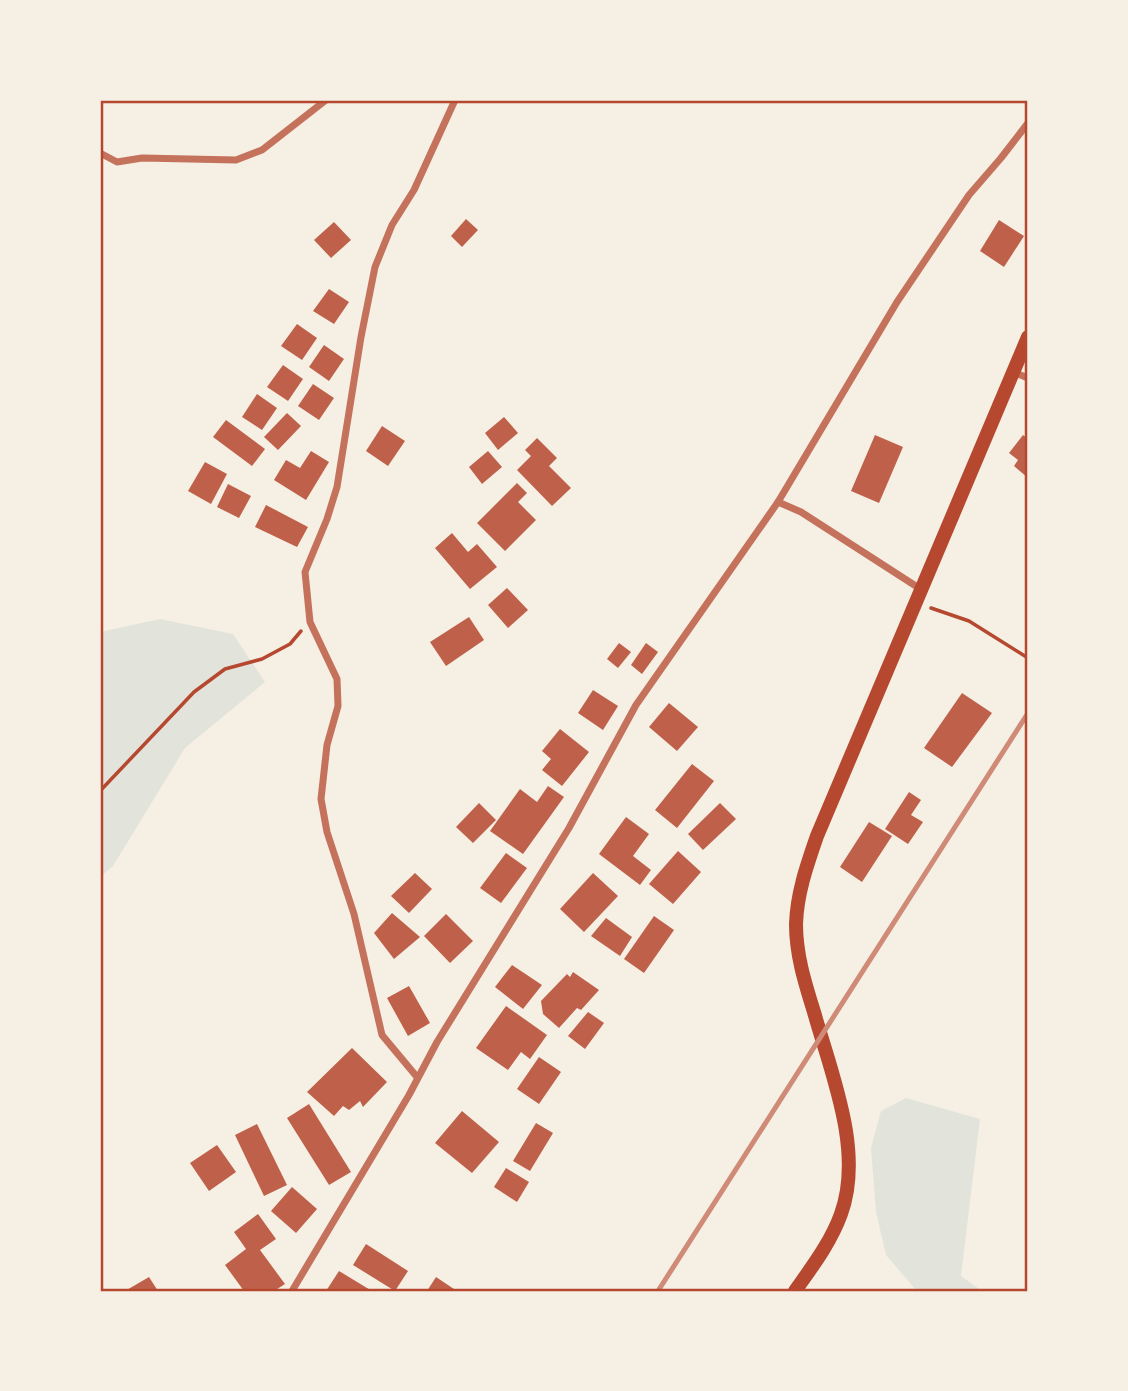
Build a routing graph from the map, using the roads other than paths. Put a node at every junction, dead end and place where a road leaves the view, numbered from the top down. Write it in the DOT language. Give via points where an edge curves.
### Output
graph roads {
  1 [pos="326,100"];
  2 [pos="455,100"];
  3 [pos="1028,123"];
  4 [pos="100,153"];
  5 [pos="1028,337"];
  6 [pos="1013,372"];
  7 [pos="1028,378"];
  8 [pos="778,502"];
  9 [pos="922,590"];
  10 [pos="417,1077"];
  11 [pos="292,1291"];
  12 [pos="795,1291"];
  1 -- 4 [label="street" via="262,150 236,160 142,158 117,162"];
  2 -- 10 [label="street" via="375,267 337,487 305,572 310,622 337,679 338,706 327,745 321,799 327,832 354,914 382,1035"];
  3 -- 8 [label="street" via="969,195 897,302"];
  5 -- 6 [label="main road"];
  6 -- 7 [label="street"];
  6 -- 9 [label="main road"];
  8 -- 9 [label="street"];
  8 -- 10 [label="street" via="636,705 569,828"];
  9 -- 12 [label="main road" via="817,836 799,891 799,963 845,1126 850,1161 842,1212 820,1256"];
  10 -- 11 [label="street"];
}
